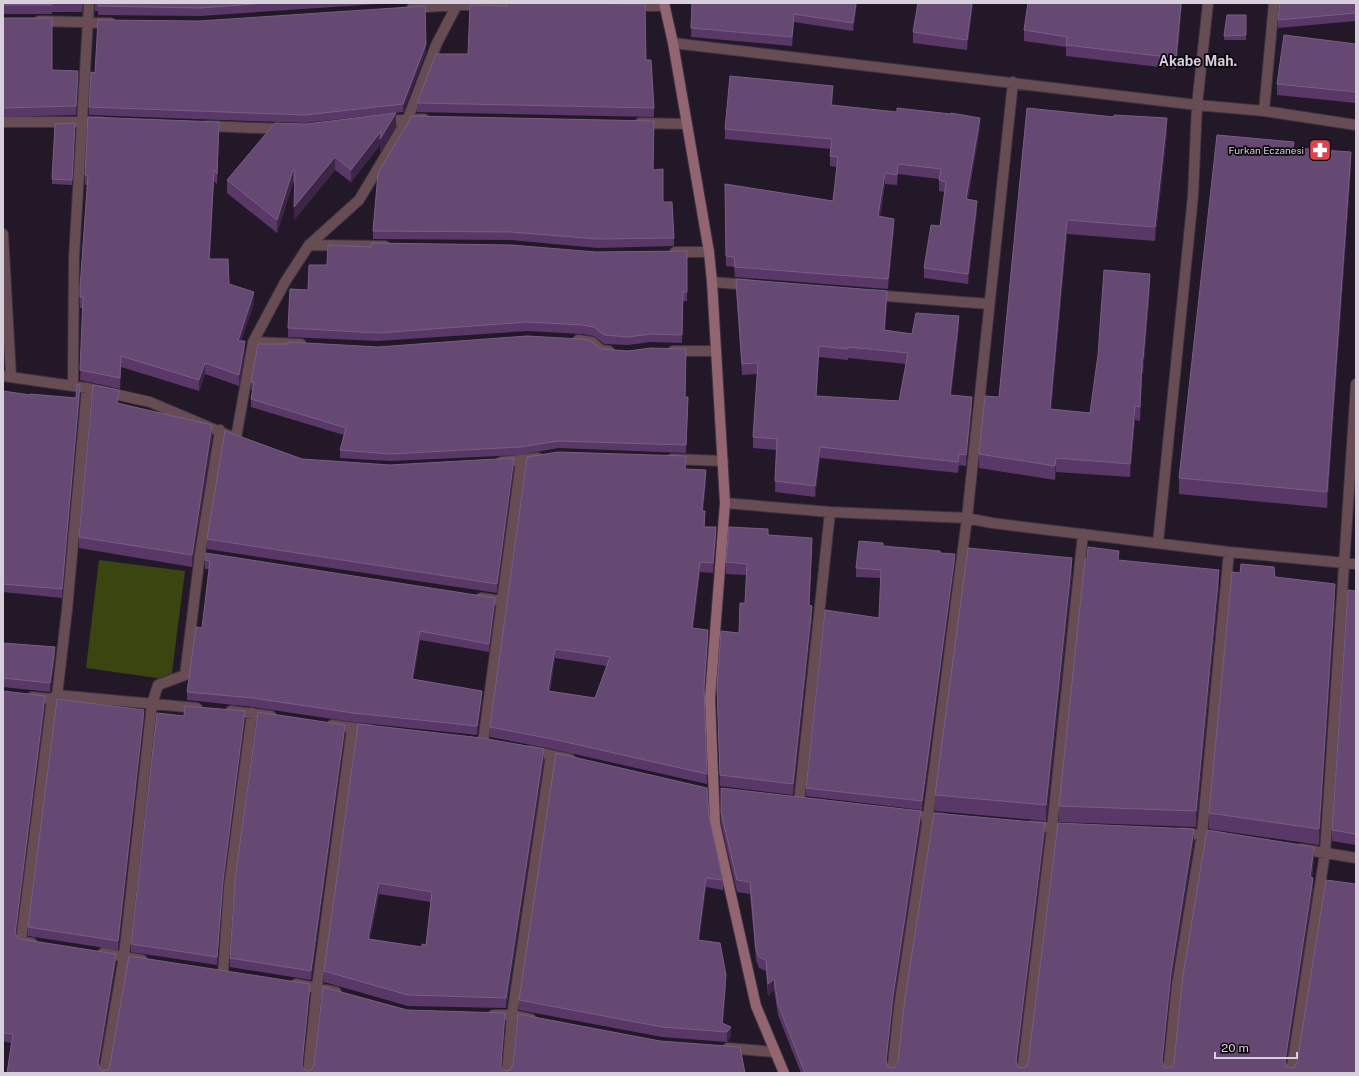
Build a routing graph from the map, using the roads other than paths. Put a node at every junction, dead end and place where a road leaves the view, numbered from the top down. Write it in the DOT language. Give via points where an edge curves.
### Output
graph roads {
  1 [pos="89,3"];
  2 [pos="1208,3"];
  3 [pos="1274,3"];
  4 [pos="457,4"];
  5 [pos="528,5"];
  6 [pos="664,5"];
  7 [pos="624,6"];
  8 [pos="402,9"];
  9 [pos="26,21"];
  10 [pos="89,23"];
  11 [pos="120,23"];
  12 [pos="674,43"];
  13 [pos="1013,82"];
  14 [pos="1197,105"];
  15 [pos="1264,111"];
  16 [pos="408,118"];
  17 [pos="432,119"];
  18 [pos="83,121"];
  19 [pos="3,122"];
  20 [pos="114,122"];
  21 [pos="368,123"];
  22 [pos="632,123"];
  23 [pos="688,124"];
  24 [pos="1356,125"];
  25 [pos="194,126"];
  26 [pos="297,130"];
  27 [pos="3,234"];
  28 [pos="309,245"];
  29 [pos="394,246"];
  30 [pos="709,252"];
  31 [pos="664,253"];
  32 [pos="712,282"];
  33 [pos="759,286"];
  34 [pos="862,294"];
  35 [pos="989,304"];
  36 [pos="566,339"];
  37 [pos="253,342"];
  38 [pos="308,345"];
  39 [pos="666,351"];
  40 [pos="621,352"];
  41 [pos="715,352"];
  42 [pos="7,376"];
  43 [pos="1356,384"];
  44 [pos="73,386"];
  45 [pos="88,388"];
  46 [pos="220,430"];
  47 [pos="551,456"];
  48 [pos="660,459"];
  49 [pos="521,460"];
  50 [pos="723,461"];
  51 [pos="490,462"];
  52 [pos="725,503"];
  53 [pos="830,512"];
  54 [pos="967,518"];
  55 [pos="1084,534"];
  56 [pos="1158,542"];
  57 [pos="1229,552"];
  58 [pos="1345,564"];
  59 [pos="1356,564"];
  60 [pos="472,596"];
  61 [pos="503,601"];
  62 [pos="24,696"];
  63 [pos="55,697"];
  64 [pos="152,704"];
  65 [pos="205,709"];
  66 [pos="221,710"];
  67 [pos="252,713"];
  68 [pos="279,717"];
  69 [pos="323,724"];
  70 [pos="352,728"];
  71 [pos="383,732"];
  72 [pos="482,743"];
  73 [pos="520,749"];
  74 [pos="551,755"];
  75 [pos="582,762"];
  76 [pos="799,802"];
  77 [pos="897,813"];
  78 [pos="928,817"];
  79 [pos="959,820"];
  80 [pos="1021,825"];
  81 [pos="1052,828"];
  82 [pos="1084,829"];
  83 [pos="1170,833"];
  84 [pos="1202,834"];
  85 [pos="1233,839"];
  86 [pos="1294,848"];
  87 [pos="1325,853"];
  88 [pos="1356,858"];
  89 [pos="43,944"];
  90 [pos="94,952"];
  91 [pos="124,956"];
  92 [pos="152,962"];
  93 [pos="223,973"];
  94 [pos="286,982"];
  95 [pos="317,987"];
  96 [pos="347,995"];
  97 [pos="482,1014"];
  98 [pos="512,1015"];
  99 [pos="544,1021"];
  100 [pos="721,1048"];
  101 [pos="774,1052"];
  102 [pos="104,1073"];
  103 [pos="308,1073"];
  104 [pos="507,1073"];
  105 [pos="784,1073"];
  106 [pos="892,1073"];
  107 [pos="1022,1073"];
  108 [pos="1168,1073"];
  109 [pos="1290,1073"];
  1 -- 10 [label="street"];
  2 -- 14 [label="street"];
  3 -- 15 [label="street"];
  4 -- 5 [label="street"];
  4 -- 8 [label="street"];
  4 -- 16 [label="street" via="437,43"];
  6 -- 7 [label="street"];
  6 -- 12 [label="street"];
  9 -- 10 [label="street"];
  10 -- 11 [label="street"];
  10 -- 18 [label="street"];
  12 -- 13 [label="street"];
  12 -- 23 [label="street"];
  13 -- 14 [label="street"];
  13 -- 35 [label="street"];
  14 -- 15 [label="street"];
  14 -- 56 [label="street" via="1193,196"];
  15 -- 24 [label="street"];
  16 -- 17 [label="street"];
  16 -- 21 [label="street"];
  16 -- 28 [label="street" via="359,200"];
  18 -- 19 [label="street"];
  18 -- 20 [label="street"];
  18 -- 44 [label="street" via="74,258"];
  22 -- 23 [label="street"];
  23 -- 30 [label="street"];
  25 -- 26 [label="street"];
  27 -- 42 [label="street"];
  28 -- 29 [label="street"];
  28 -- 37 [label="street" via="285,282"];
  30 -- 31 [label="street"];
  30 -- 32 [label="street"];
  32 -- 33 [label="street"];
  32 -- 41 [label="street"];
  34 -- 35 [label="street"];
  35 -- 54 [label="street"];
  36 -- 40 [label="street" via="592,342 601,350"];
  37 -- 38 [label="street"];
  37 -- 46 [label="street" via="240,440"];
  39 -- 41 [label="street"];
  41 -- 50 [label="street"];
  42 -- 44 [label="street"];
  43 -- 58 [label="street"];
  44 -- 45 [label="street"];
  45 -- 46 [label="street" via="150,402"];
  45 -- 63 [label="street" via="68,610"];
  46 -- 64 [label="street" via="185,676 158,685"];
  47 -- 49 [label="street"];
  48 -- 50 [label="street"];
  49 -- 51 [label="street"];
  49 -- 61 [label="street"];
  50 -- 52 [label="street"];
  52 -- 53 [label="street"];
  52 -- 101 [label="street" via="710,698 715,824 756,1006"];
  53 -- 54 [label="street"];
  53 -- 76 [label="street"];
  54 -- 55 [label="street"];
  54 -- 78 [label="street"];
  55 -- 56 [label="street"];
  55 -- 81 [label="street"];
  56 -- 57 [label="street"];
  57 -- 58 [label="street" via="1268,554"];
  57 -- 84 [label="street"];
  58 -- 59 [label="street"];
  58 -- 87 [label="street"];
  60 -- 61 [label="street"];
  61 -- 72 [label="street"];
  62 -- 63 [label="street"];
  63 -- 64 [label="street"];
  63 -- 89 [label="street" via="21,941"];
  64 -- 65 [label="street"];
  64 -- 91 [label="street"];
  66 -- 67 [label="street"];
  67 -- 68 [label="street"];
  67 -- 93 [label="street" via="228,888"];
  69 -- 70 [label="street"];
  70 -- 71 [label="street"];
  70 -- 95 [label="street"];
  73 -- 74 [label="street"];
  74 -- 75 [label="street"];
  74 -- 98 [label="street"];
  77 -- 78 [label="street"];
  78 -- 79 [label="street"];
  78 -- 106 [label="street" via="899,1008"];
  80 -- 81 [label="street"];
  81 -- 82 [label="street"];
  81 -- 107 [label="street"];
  83 -- 84 [label="street"];
  84 -- 85 [label="street"];
  84 -- 108 [label="street" via="1177,985"];
  86 -- 87 [label="street"];
  87 -- 88 [label="street"];
  87 -- 109 [label="street"];
  90 -- 91 [label="street"];
  91 -- 92 [label="street"];
  91 -- 102 [label="street"];
  94 -- 95 [label="street"];
  95 -- 96 [label="street"];
  95 -- 103 [label="street"];
  97 -- 98 [label="street"];
  98 -- 99 [label="street"];
  98 -- 104 [label="street"];
  100 -- 101 [label="street"];
  101 -- 105 [label="street"];
}
